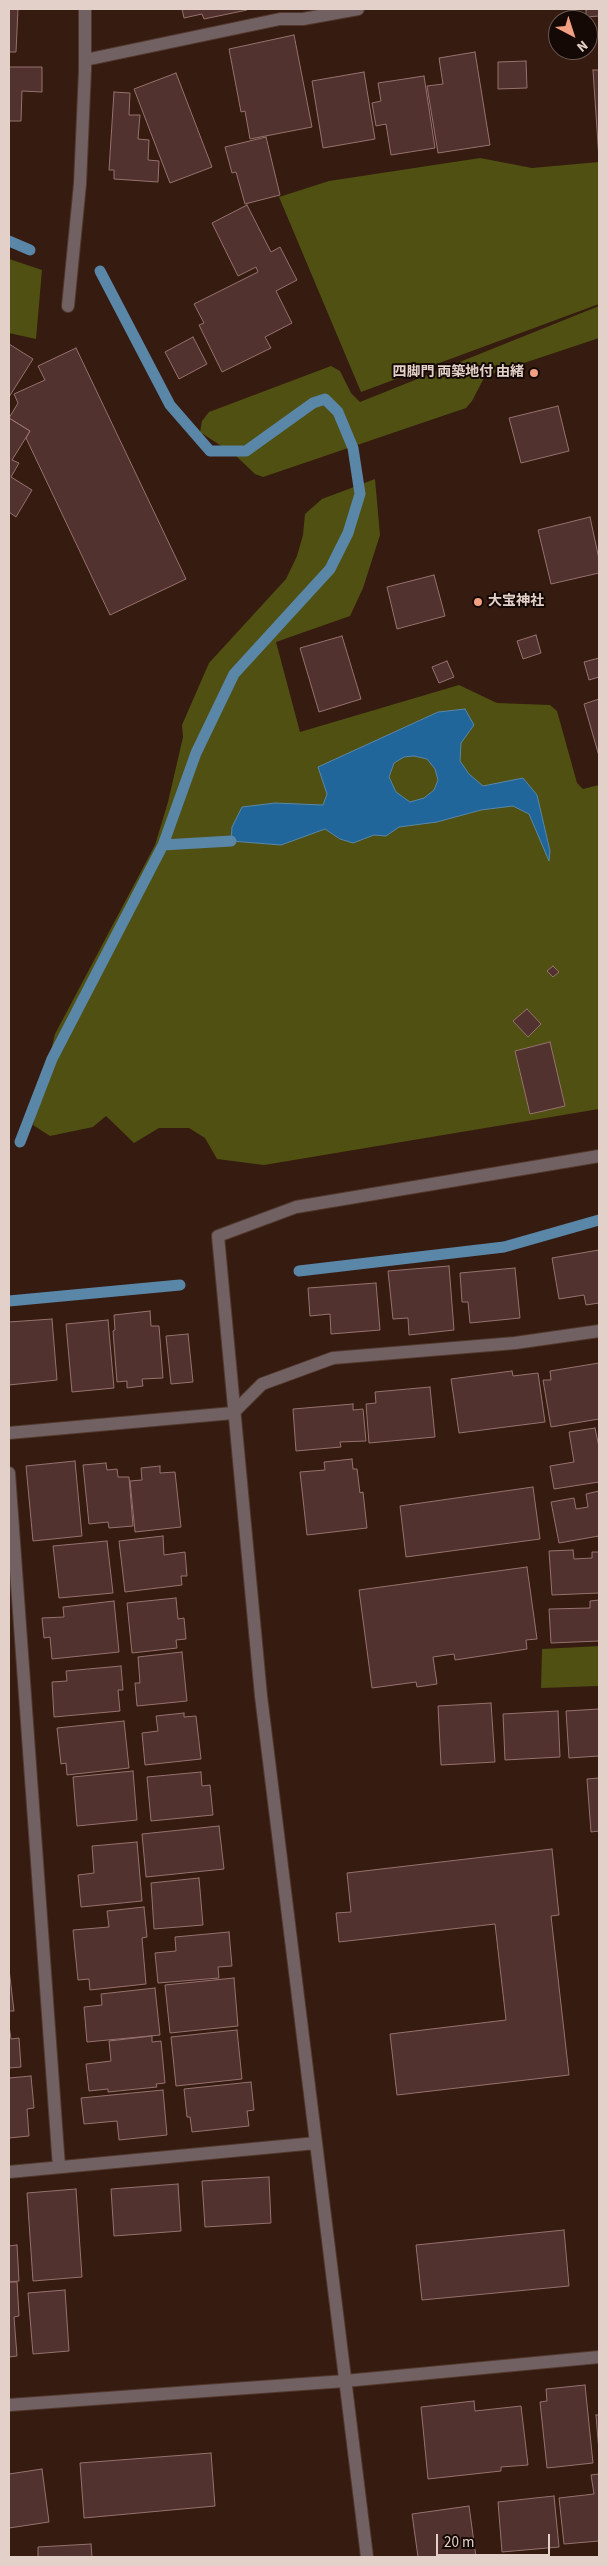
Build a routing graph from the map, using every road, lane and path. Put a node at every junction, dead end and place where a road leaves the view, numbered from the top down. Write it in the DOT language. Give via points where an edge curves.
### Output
graph roads {
  1 [pos="85,9"];
  2 [pos="358,9"];
  3 [pos="85,60"];
  4 [pos="68,306"];
  5 [pos="599,1156"];
  6 [pos="599,1331"];
  7 [pos="234,1413"];
  8 [pos="9,1433"];
  9 [pos="9,1473"];
  10 [pos="316,2143"];
  11 [pos="59,2167"];
  12 [pos="9,2172"];
  13 [pos="599,2357"];
  14 [pos="345,2381"];
  15 [pos="9,2405"];
  16 [pos="367,2557"];
  1 -- 3 [label="street"];
  2 -- 3 [label="street" via="303,19 280,19"];
  3 -- 4 [label="street" via="80,184"];
  5 -- 7 [label="street" via="296,1207 218,1236"];
  6 -- 7 [label="street" via="515,1343 333,1358 262,1384"];
  7 -- 8 [label="street"];
  7 -- 10 [label="street" via="261,1696"];
  9 -- 11 [label="street"];
  10 -- 11 [label="street"];
  10 -- 14 [label="street"];
  11 -- 12 [label="street"];
  13 -- 14 [label="street"];
  14 -- 15 [label="street"];
  14 -- 16 [label="street"];
}
